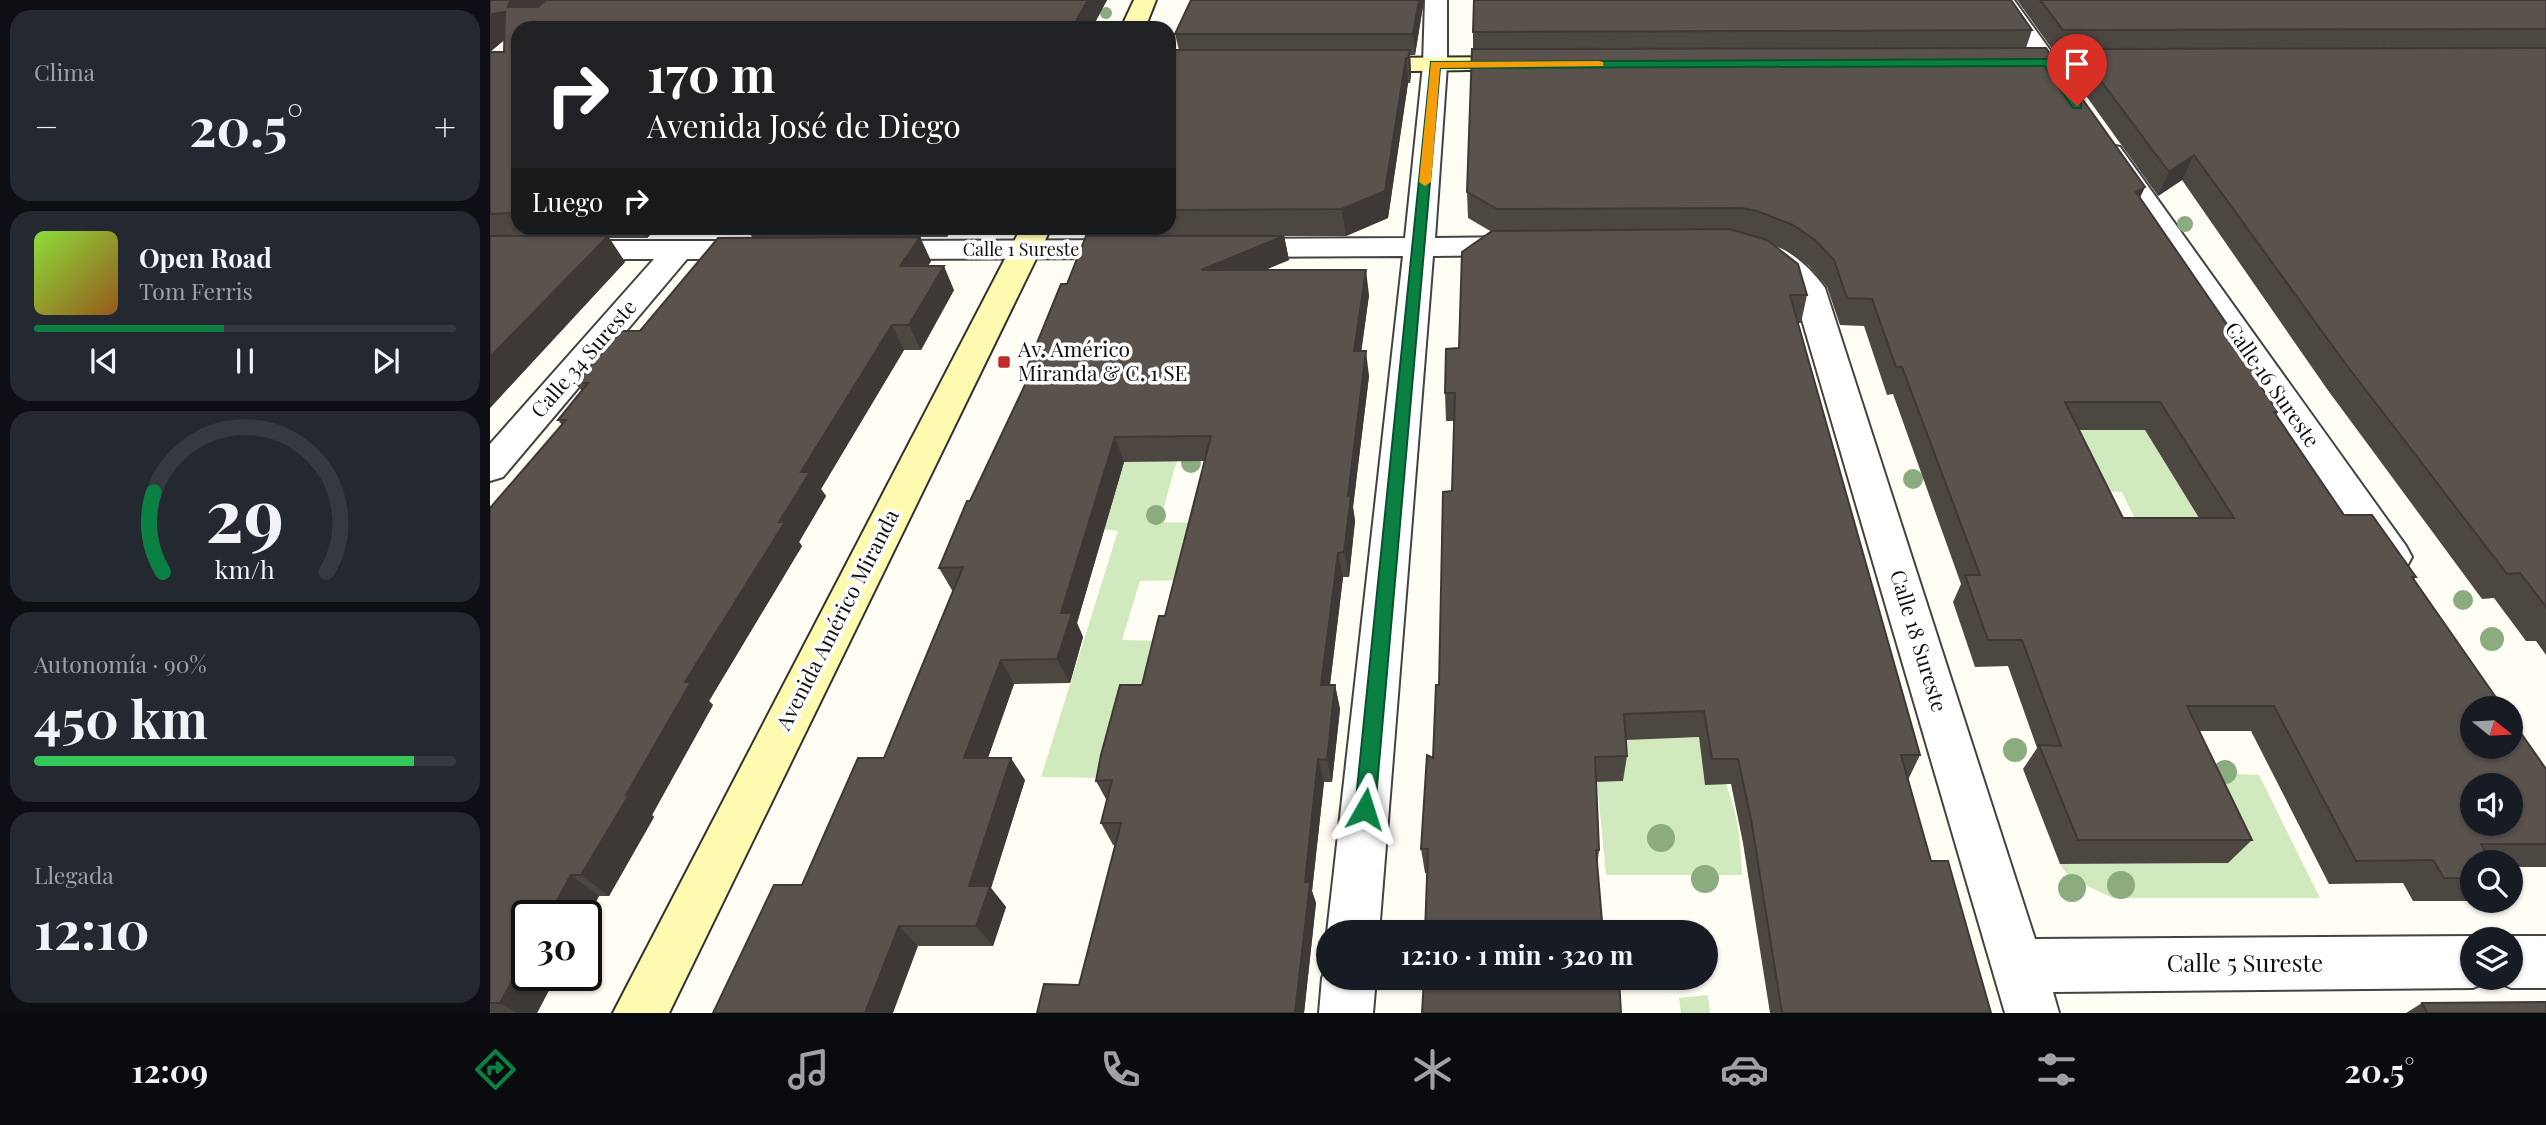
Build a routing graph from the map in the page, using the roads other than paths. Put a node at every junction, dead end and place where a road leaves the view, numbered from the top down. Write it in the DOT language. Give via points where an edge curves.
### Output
graph roads {
  1 [pos="1146,0"];
  2 [pos="1436,0"];
  3 [pos="2003,0"];
  4 [pos="1136,21"];
  5 [pos="2047,62"];
  6 [pos="2142,62"];
  7 [pos="1977,63"];
  8 [pos="1546,64"];
  9 [pos="1329,65"];
  10 [pos="1435,65"];
  11 [pos="1030,239"];
  12 [pos="1733,245"];
  13 [pos="1542,246"];
  14 [pos="1419,247"];
  15 [pos="1202,248"];
  16 [pos="1160,249"];
  17 [pos="490,250"];
  18 [pos="679,250"];
  19 [pos="789,250"];
  20 [pos="844,250"];
  21 [pos="490,468"];
  22 [pos="2413,588"];
  23 [pos="1354,920"];
  24 [pos="2523,962"];
  25 [pos="2546,962"];
  26 [pos="2460,963"];
  27 [pos="2025,989"];
  28 [pos="1348,990"];
  29 [pos="640,1013"];
  30 [pos="1346,1013"];
  1 -- 4 [label="street"];
  2 -- 10 [label="street"];
  3 -- 5 [label="street, Calle 16 Sureste"];
  5 -- 6 [label="street"];
  5 -- 7 [label="street"];
  5 -- 22 [label="street, Calle 16 Sureste"];
  8 -- 10 [label="street"];
  9 -- 10 [label="street"];
  10 -- 14 [label="street"];
  11 -- 16 [label="street, Calle 1 Sureste"];
  11 -- 20 [label="street, Calle 1 Sureste"];
  11 -- 29 [label="street, Avenida Américo Miranda"];
  12 -- 27 [label="street, Calle 18 Sureste" via="1760,249 1781,260 1809,288"];
  13 -- 14 [label="street"];
  14 -- 15 [label="street"];
  14 -- 23 [label="street"];
  17 -- 18 [label="street"];
  18 -- 19 [label="street"];
  18 -- 21 [label="street, Calle 34 Sureste"];
  24 -- 25 [label="street"];
  26 -- 27 [label="street, Calle 5 Sureste"];
  28 -- 30 [label="street"];
}
